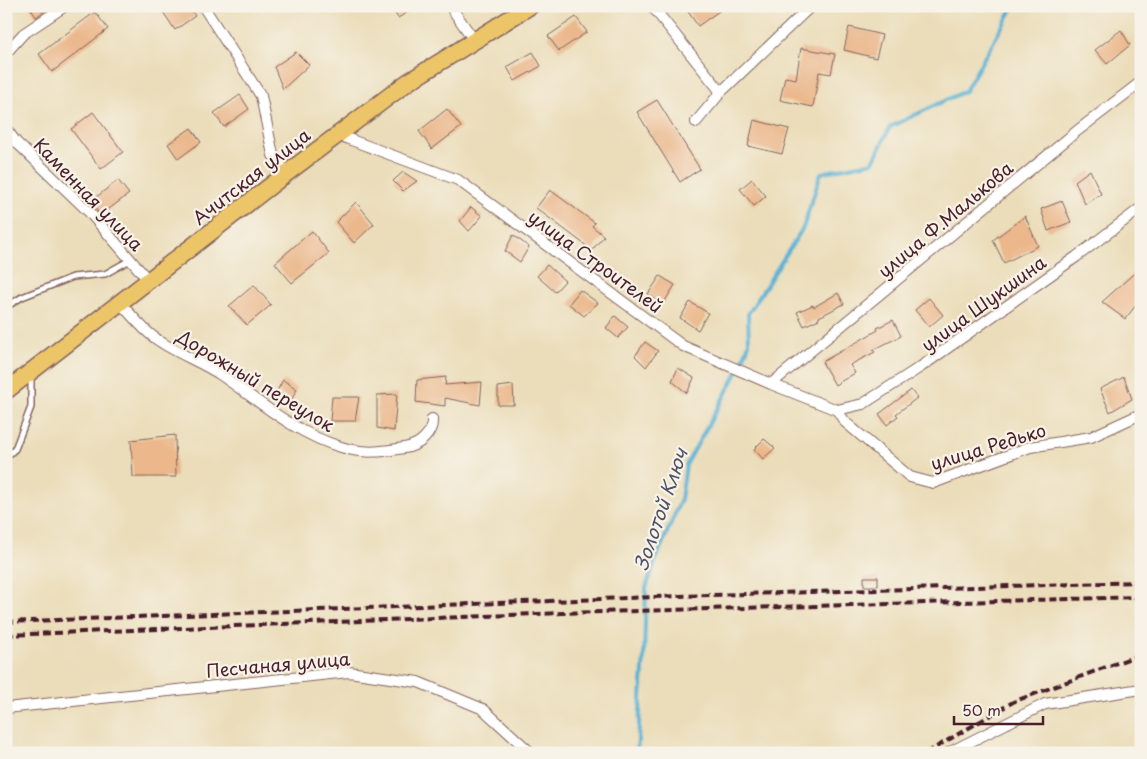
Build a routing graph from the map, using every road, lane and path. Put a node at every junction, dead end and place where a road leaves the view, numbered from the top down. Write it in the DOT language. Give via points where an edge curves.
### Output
graph roads {
  1 [pos="65,6"];
  2 [pos="203,6"];
  3 [pos="450,6"];
  4 [pos="530,6"];
  5 [pos="652,6"];
  6 [pos="811,6"];
  7 [pos="474,40"];
  8 [pos="6,53"];
  9 [pos="1141,82"];
  10 [pos="721,92"];
  11 [pos="696,122"];
  12 [pos="6,129"];
  13 [pos="338,135"];
  14 [pos="287,173"];
  15 [pos="1141,208"];
  16 [pos="130,260"];
  17 [pos="149,281"];
  18 [pos="120,303"];
  19 [pos="6,307"];
  20 [pos="31,373"];
  21 [pos="771,384"];
  22 [pos="6,392"];
  23 [pos="837,410"];
  24 [pos="1141,414"];
  25 [pos="432,419"];
  26 [pos="6,457"];
  27 [pos="1141,689"];
  28 [pos="6,708"];
  29 [pos="531,753"];
  30 [pos="948,753"];
  1 -- 8 [label="street" via="23,34"];
  2 -- 14 [label="street" via="261,96 273,156"];
  3 -- 7 [label="street"];
  4 -- 7 [label="main road, Ачитская улица"];
  5 -- 10 [label="street"];
  6 -- 10 [label="street"];
  7 -- 13 [label="main road, Ачитская улица" via="408,82"];
  9 -- 21 [label="street, улица Ф.Малькова" via="1077,131"];
  10 -- 11 [label="street"];
  12 -- 16 [label="street, Каменная улица" via="90,213"];
  13 -- 14 [label="main road, Ачитская улица"];
  13 -- 21 [label="street, улица Строителей" via="458,180 683,346"];
  14 -- 17 [label="main road, Ачитская улица"];
  15 -- 23 [label="street, улица Шукшина" via="922,366 863,404"];
  16 -- 17 [label="street, Каменная улица"];
  16 -- 19 [label="lane" via="104,274 73,277 22,297"];
  17 -- 18 [label="main road, Ачитская улица"];
  18 -- 20 [label="main road, Ачитская улица"];
  18 -- 25 [label="street, Дорожный переулок" via="154,338 204,364 313,437 342,448 371,453 411,447 426,437 432,427"];
  20 -- 22 [label="main road, Ачитская улица"];
  20 -- 26 [label="lane" via="31,407 15,449"];
  21 -- 23 [label="street, улица Строителей"];
  23 -- 24 [label="street, улица Редько" via="845,422 910,477 933,483 1030,447 1091,437"];
  27 -- 30 [label="street" via="1045,704"];
  28 -- 29 [label="street, Песчаная улица" via="350,672 418,682 483,709"];
}
